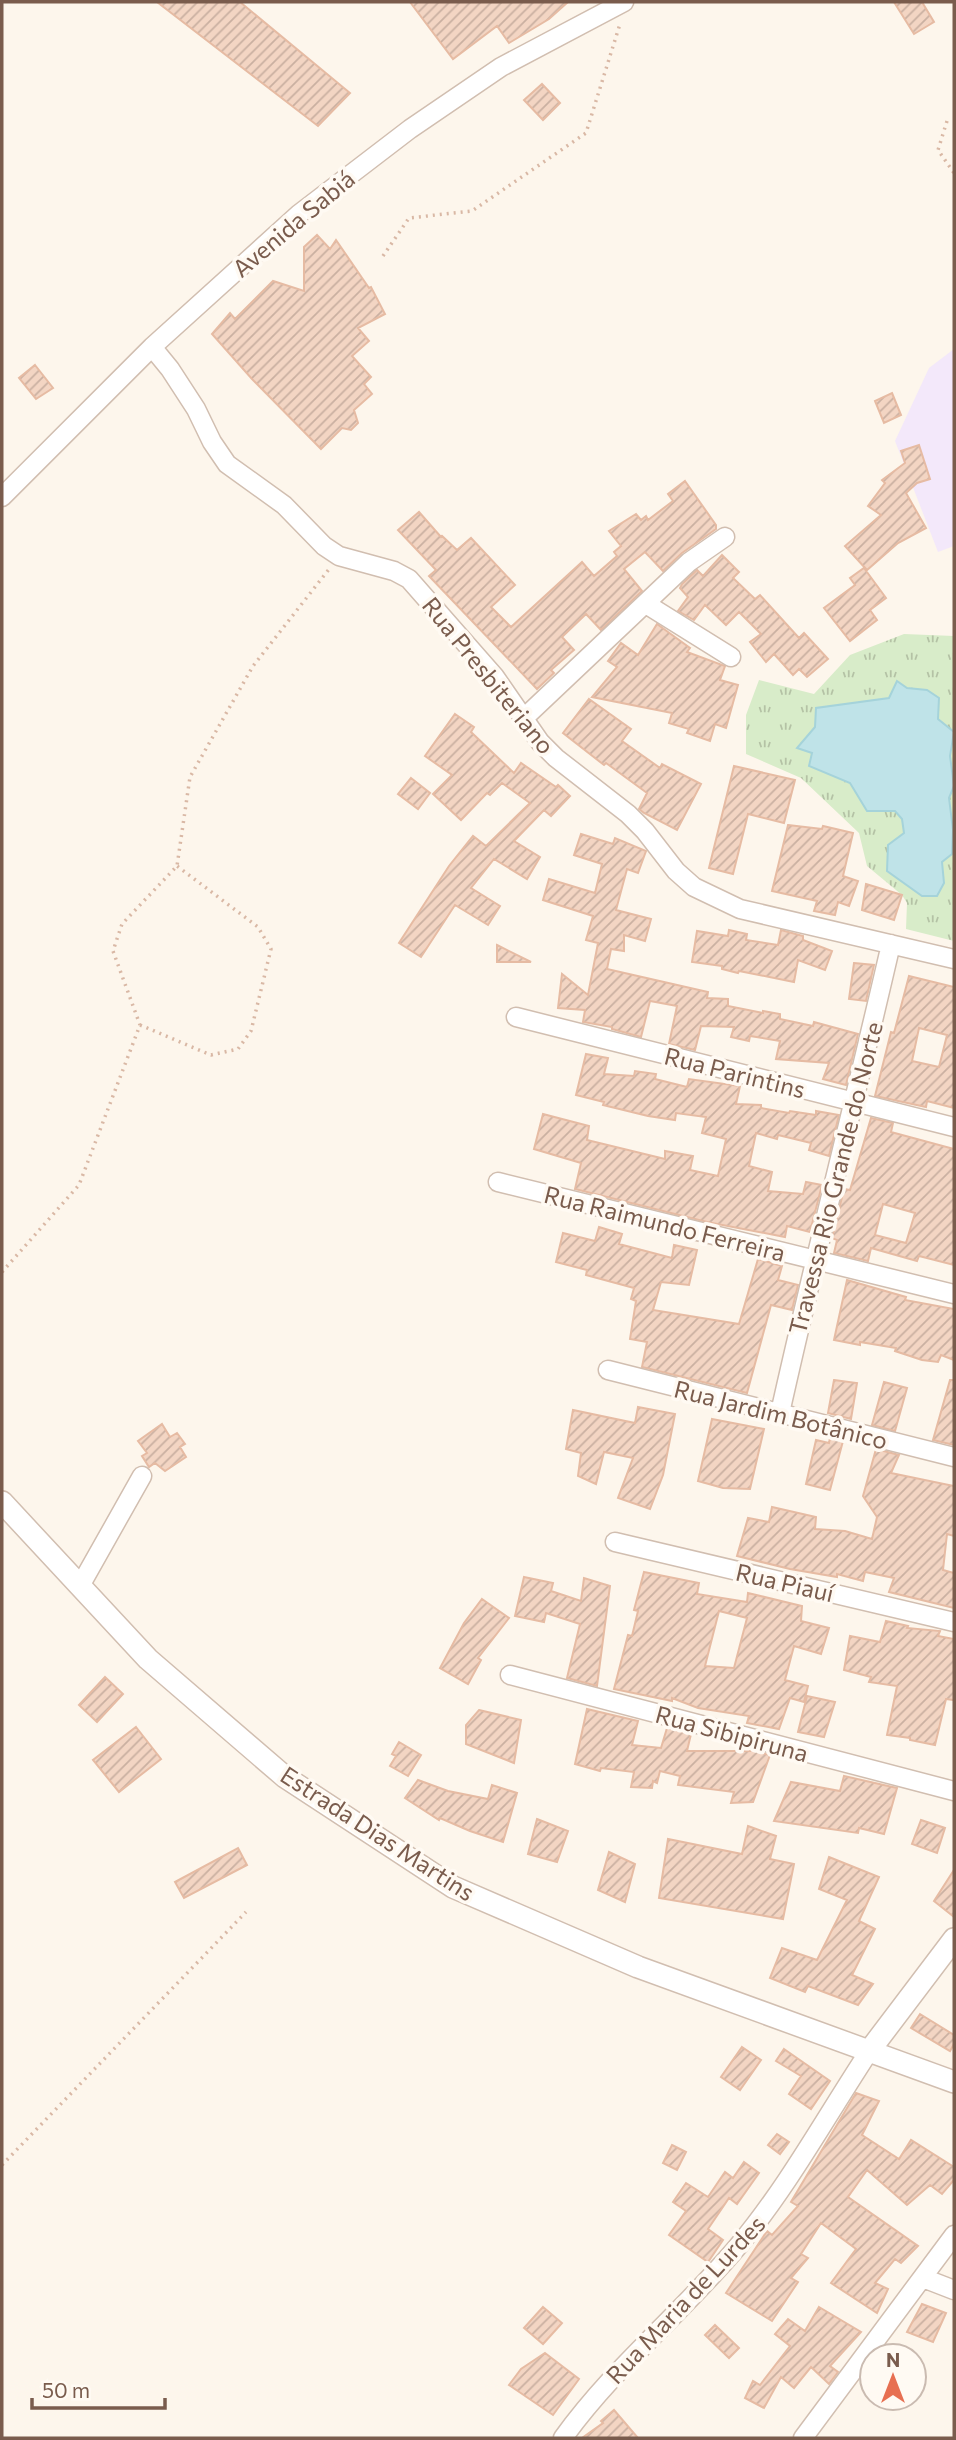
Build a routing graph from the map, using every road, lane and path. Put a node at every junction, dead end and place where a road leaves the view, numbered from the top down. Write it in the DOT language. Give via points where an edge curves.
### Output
graph roads {
  1 [pos="623,8"];
  2 [pos="947,121"];
  3 [pos="954,173"];
  4 [pos="383,256"];
  5 [pos="152,346"];
  6 [pos="2,497"];
  7 [pos="725,537"];
  8 [pos="339,556"];
  9 [pos="646,604"];
  10 [pos="732,657"];
  11 [pos="524,718"];
  12 [pos="177,866"];
  13 [pos="891,944"];
  14 [pos="954,959"];
  15 [pos="516,1017"];
  16 [pos="140,1025"];
  17 [pos="855,1102"];
  18 [pos="954,1127"];
  19 [pos="498,1182"];
  20 [pos="814,1261"];
  21 [pos="2,1272"];
  22 [pos="954,1294"];
  23 [pos="608,1370"];
  24 [pos="780,1413"];
  25 [pos="954,1457"];
  26 [pos="142,1476"];
  27 [pos="2,1502"];
  28 [pos="615,1542"];
  29 [pos="80,1586"];
  30 [pos="954,1622"];
  31 [pos="510,1675"];
  32 [pos="954,1791"];
  33 [pos="246,1912"];
  34 [pos="954,1939"];
  35 [pos="870,2050"];
  36 [pos="954,2082"];
  37 [pos="2,2165"];
  38 [pos="954,2235"];
  39 [pos="923,2278"];
  40 [pos="954,2290"];
  41 [pos="563,2438"];
  42 [pos="803,2438"];
  1 -- 4 [label="path" via="586,133 472,211 409,218"];
  1 -- 5 [label="street, Avenida Sabiá" via="501,67 410,128 299,214"];
  2 -- 3 [label="path" via="939,150"];
  5 -- 6 [label="street, Avenida Sabiá"];
  5 -- 8 [label="street, Rua Presbiteriano" via="227,464 284,505"];
  7 -- 9 [label="street" via="690,562"];
  8 -- 11 [label="street, Rua Presbiteriano" via="410,579 495,677"];
  8 -- 12 [label="path" via="253,666 190,778"];
  9 -- 10 [label="street"];
  9 -- 11 [label="street"];
  11 -- 13 [label="street, Rua Presbiteriano" via="556,758 628,814 694,887 740,909"];
  12 -- 16 [label="path" via="122,924 113,951"];
  12 -- 16 [label="path" via="258,927 271,949 251,1031 238,1049 211,1055"];
  13 -- 14 [label="street, Rua Presbiteriano"];
  13 -- 17 [label="street, Travessa Rio Grande do Norte"];
  15 -- 17 [label="street, Rua Parintins"];
  16 -- 21 [label="path" via="79,1185"];
  17 -- 18 [label="street, Rua Parintins"];
  17 -- 20 [label="street, Travessa Rio Grande do Norte"];
  19 -- 20 [label="street, Rua Raimundo Ferreira"];
  20 -- 22 [label="street, Rua Raimundo Ferreira"];
  20 -- 24 [label="street, Travessa Rio Grande do Norte"];
  23 -- 24 [label="street, Rua Jardim Botânico"];
  24 -- 25 [label="street, Rua Jardim Botânico"];
  26 -- 29 [label="street"];
  27 -- 29 [label="street, Estrada Dias Martins"];
  28 -- 30 [label="street, Rua Piauí"];
  29 -- 35 [label="street, Estrada Dias Martins" via="148,1658 285,1777 453,1888 638,1967"];
  31 -- 32 [label="street, Rua Sibipiruna"];
  33 -- 37 [label="path"];
  34 -- 35 [label="street"];
  35 -- 36 [label="street, Estrada Dias Martins"];
  35 -- 41 [label="street, Rua Maria de Lurdes" via="767,2210 585,2407"];
  38 -- 39 [label="street"];
  39 -- 40 [label="street"];
  39 -- 42 [label="street"];
}
